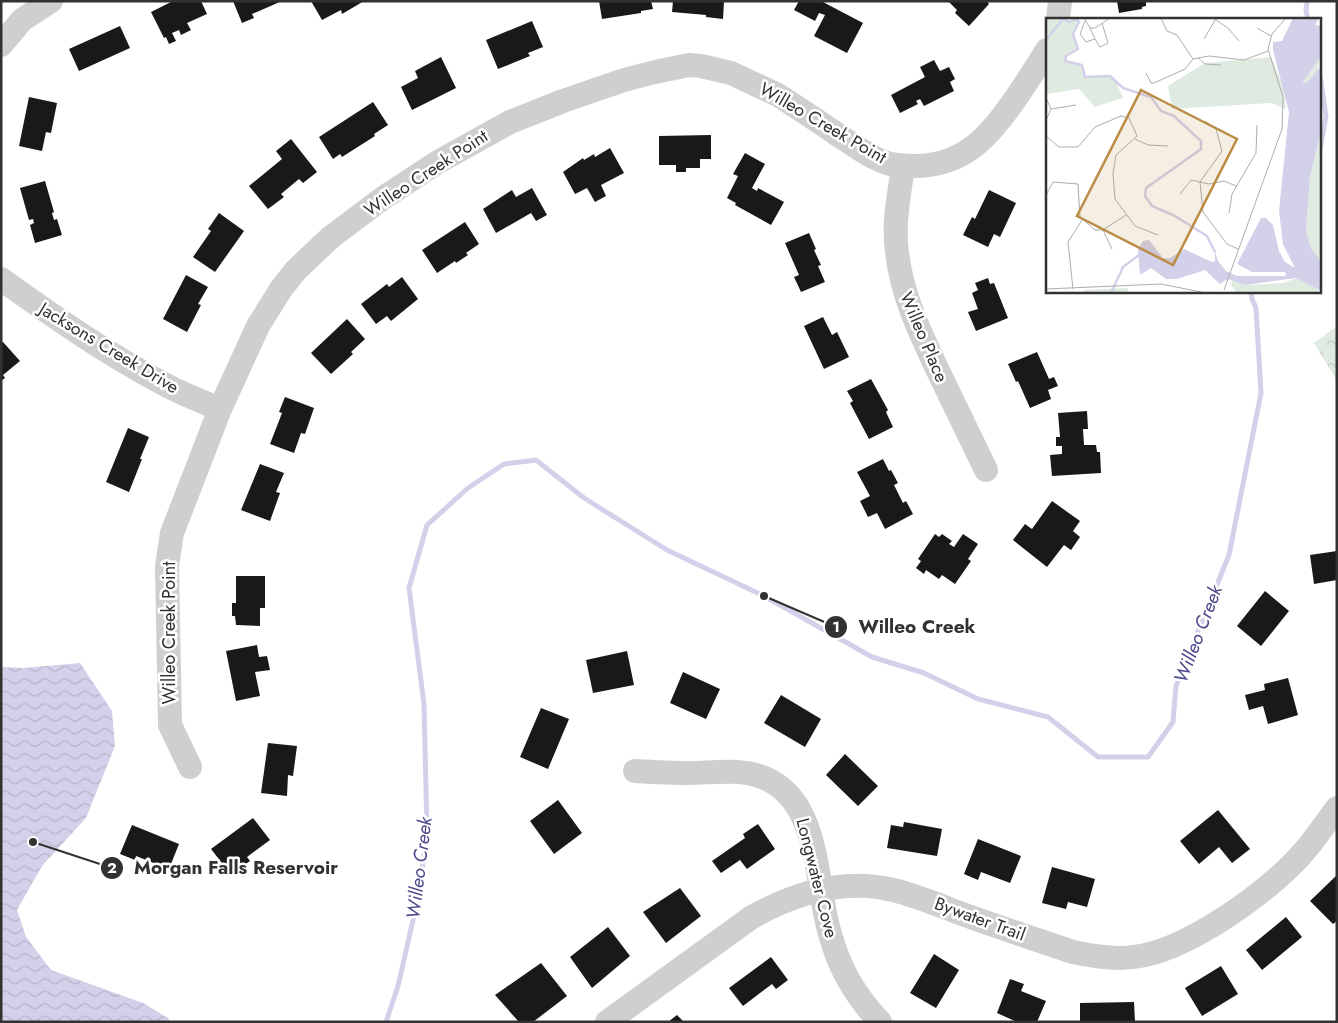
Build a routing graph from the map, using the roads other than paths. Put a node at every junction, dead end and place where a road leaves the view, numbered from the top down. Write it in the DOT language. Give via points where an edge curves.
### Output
graph roads {
  1 [pos="50,1"];
  2 [pos="1060,1"];
  3 [pos="1058,18"];
  4 [pos="1,45"];
  5 [pos="1046,52"];
  6 [pos="903,166"];
  7 [pos="1,279"];
  8 [pos="220,410"];
  9 [pos="986,470"];
  10 [pos="190,767"];
  11 [pos="635,771"];
  12 [pos="1337,808"];
  13 [pos="820,889"];
  14 [pos="607,1022"];
  15 [pos="880,1022"];
  1 -- 4 [label="street" via="22,20"];
  2 -- 3 [label="street"];
  5 -- 6 [label="street, Willeo Creek Point" via="1002,119 979,143 941,162"];
  6 -- 8 [label="street, Willeo Creek Point" via="872,156 778,94 730,73 701,66 689,65 655,72 563,101 510,122 450,154 383,198 313,253 267,309"];
  6 -- 9 [label="street, Willeo Place" via="895,239 905,296"];
  7 -- 8 [label="street, Jacksons Creek Drive" via="116,357"];
  8 -- 10 [label="street, Willeo Creek Point" via="172,533 166,566 170,725"];
  11 -- 13 [label="street, Longwater Cove" via="736,773 755,775 779,786 800,809 809,830"];
  12 -- 13 [label="street, Bywater Trail" via="1307,848 1266,888 1173,948 1133,958 1073,952 892,890 846,885"];
  13 -- 14 [label="street, Bywater Trail" via="773,905 752,918"];
  13 -- 15 [label="street, Longwater Cove" via="830,934 845,976"];
}
